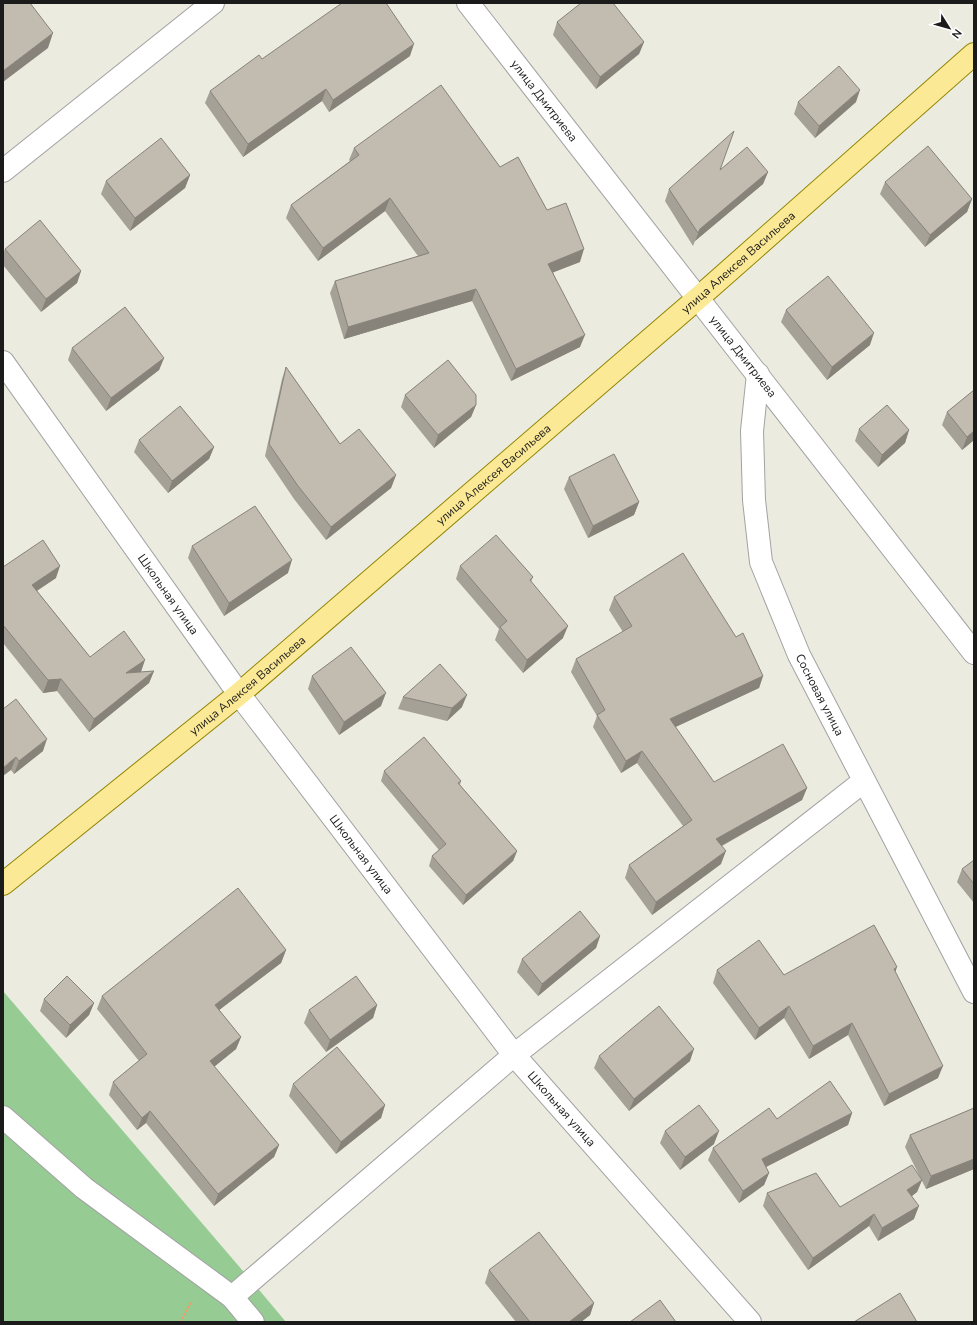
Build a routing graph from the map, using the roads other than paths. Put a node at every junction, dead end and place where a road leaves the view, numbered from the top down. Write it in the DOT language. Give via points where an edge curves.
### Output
graph roads {
  1 [pos="213,3"];
  2 [pos="468,3"];
  3 [pos="974,54"];
  4 [pos="3,171"];
  5 [pos="697,299"];
  6 [pos="3,362"];
  7 [pos="758,374"];
  8 [pos="974,653"];
  9 [pos="239,694"];
  10 [pos="864,781"];
  11 [pos="3,884"];
  12 [pos="974,992"];
  13 [pos="514,1055"];
  14 [pos="3,1117"];
  15 [pos="232,1297"];
  16 [pos="253,1322"];
  17 [pos="750,1322"];
  1 -- 4 [label="street"];
  2 -- 5 [label="street, улица Дмитриева"];
  3 -- 5 [label="main road, улица Алексея Васильева"];
  5 -- 7 [label="street, улица Дмитриева"];
  5 -- 9 [label="main road, улица Алексея Васильева"];
  6 -- 9 [label="street, Школьная улица"];
  7 -- 8 [label="street, улица Дмитриева"];
  7 -- 10 [label="street, Сосновая улица" via="752,431 754,492 761,562 800,655"];
  9 -- 11 [label="main road, улица Алексея Васильева"];
  9 -- 13 [label="street, Школьная улица"];
  10 -- 12 [label="street, Сосновая улица"];
  10 -- 13 [label="street"];
  13 -- 15 [label="street"];
  13 -- 17 [label="street, Школьная улица"];
  14 -- 15 [label="street" via="84,1188"];
  15 -- 16 [label="street"];
}
